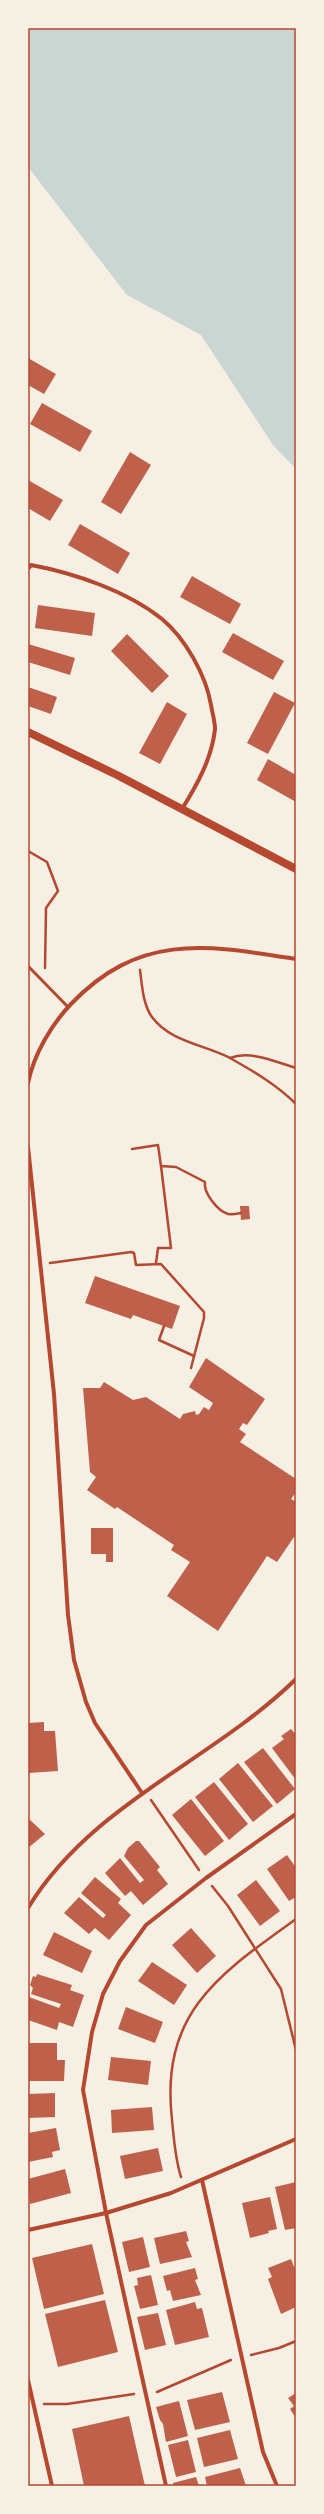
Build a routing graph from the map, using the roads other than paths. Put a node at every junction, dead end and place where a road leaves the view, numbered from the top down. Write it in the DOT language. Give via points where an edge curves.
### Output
graph roads {
  1 [pos="28,560"];
  2 [pos="30,567"];
  3 [pos="28,732"];
  4 [pos="182,810"];
  5 [pos="296,869"];
  6 [pos="296,959"];
  7 [pos="28,966"];
  8 [pos="68,1006"];
  9 [pos="28,1083"];
  10 [pos="28,1147"];
  11 [pos="296,1678"];
  12 [pos="144,1792"];
  13 [pos="296,1814"];
  14 [pos="28,1908"];
  15 [pos="296,2140"];
  16 [pos="202,2180"];
  17 [pos="106,2213"];
  18 [pos="28,2230"];
  19 [pos="28,2380"];
  20 [pos="52,2486"];
  21 [pos="166,2486"];
  22 [pos="277,2486"];
  1 -- 2 [label="street"];
  2 -- 4 [label="street" via="79,576 143,608 162,620 199,666 209,692 215,728 205,769"];
  3 -- 4 [label="main road"];
  4 -- 5 [label="main road"];
  6 -- 8 [label="street" via="213,947 177,949 139,958 105,974"];
  7 -- 8 [label="lane"];
  8 -- 9 [label="street" via="44,1040"];
  10 -- 12 [label="street" via="54,1394 68,1615 74,1660 95,1723"];
  11 -- 12 [label="street" via="264,1708"];
  12 -- 14 [label="street" via="72,1850"];
  13 -- 17 [label="street" via="206,1878 146,1925 120,1961 103,1994 95,2016 83,2090"];
  15 -- 16 [label="street"];
  16 -- 17 [label="street"];
  16 -- 22 [label="street" via="264,2452"];
  17 -- 18 [label="street"];
  17 -- 21 [label="street"];
  19 -- 20 [label="street"];
}
